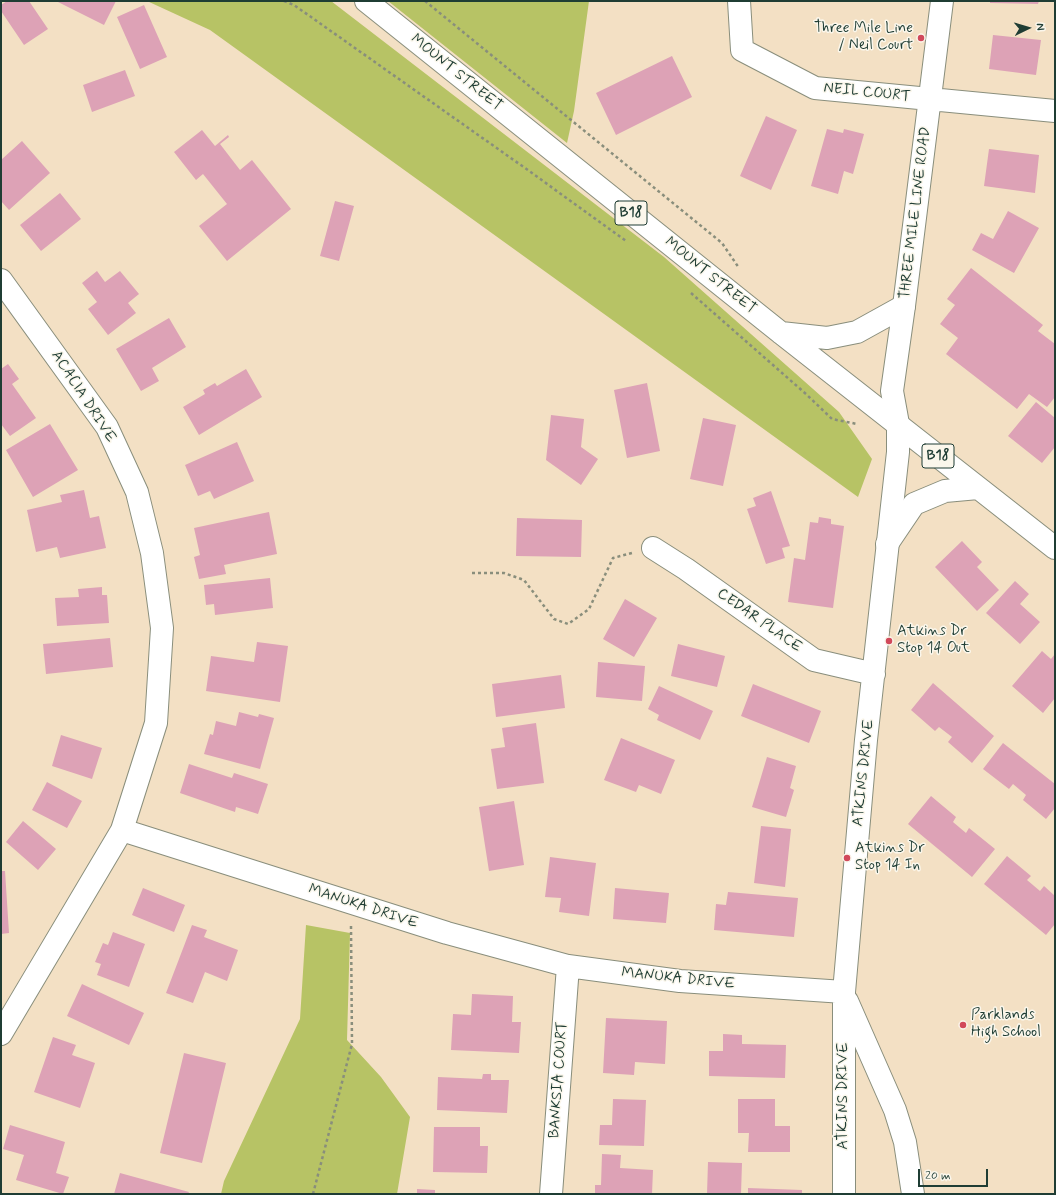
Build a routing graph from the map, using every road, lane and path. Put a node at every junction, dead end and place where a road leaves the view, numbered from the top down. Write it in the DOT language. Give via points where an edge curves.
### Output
graph roads {
  1 [pos="284,1"];
  2 [pos="366,1"];
  3 [pos="425,1"];
  4 [pos="738,1"];
  5 [pos="942,1"];
  6 [pos="931,99"];
  7 [pos="1055,111"];
  8 [pos="627,242"];
  9 [pos="743,275"];
  10 [pos="1,280"];
  11 [pos="688,291"];
  12 [pos="904,306"];
  13 [pos="781,333"];
  14 [pos="861,424"];
  15 [pos="898,424"];
  16 [pos="978,488"];
  17 [pos="887,544"];
  18 [pos="653,548"];
  19 [pos="1055,548"];
  20 [pos="472,573"];
  21 [pos="874,674"];
  22 [pos="122,830"];
  23 [pos="351,903"];
  24 [pos="568,966"];
  25 [pos="844,992"];
  26 [pos="1,1034"];
  27 [pos="313,1194"];
  28 [pos="551,1194"];
  29 [pos="844,1194"];
  30 [pos="914,1194"];
  1 -- 8 [label="path" via="294,5 512,158"];
  2 -- 13 [label="main road, MOUNT STREET / B18"];
  3 -- 9 [label="path" via="722,243"];
  4 -- 6 [label="main road, NEIL COURT" via="742,50 815,88"];
  5 -- 6 [label="main road, THREE MILE LINE ROAD"];
  6 -- 7 [label="main road"];
  6 -- 12 [label="main road, THREE MILE LINE ROAD"];
  10 -- 22 [label="main road, ACACIA DRIVE" via="107,427 137,492 152,554 162,628 156,722"];
  11 -- 14 [label="path" via="832,419"];
  12 -- 13 [label="main road" via="857,332 827,338"];
  12 -- 15 [label="main road, THREE MILE LINE ROAD" via="892,391"];
  13 -- 15 [label="main road, MOUNT STREET / B18"];
  15 -- 16 [label="main road, MOUNT STREET / B18"];
  15 -- 17 [label="main road, ATKINS DRIVE" via="898,452"];
  16 -- 17 [label="main road" via="945,491 914,504"];
  16 -- 19 [label="main road, MOUNT STREET / B18"];
  17 -- 21 [label="main road, ATKINS DRIVE"];
  18 -- 20 [label="path" via="613,558 589,609 568,624 554,619 524,580 504,573"];
  18 -- 21 [label="main road, CEDAR PLACE" via="814,660"];
  21 -- 25 [label="main road, ATKINS DRIVE"];
  22 -- 23 [label="main road, MANUKA DRIVE"];
  22 -- 26 [label="main road"];
  23 -- 24 [label="main road, MANUKA DRIVE" via="447,933"];
  23 -- 27 [label="path" via="352,1044"];
  24 -- 25 [label="main road, MANUKA DRIVE" via="680,981"];
  24 -- 28 [label="main road, BANKSIA COURT"];
  25 -- 29 [label="main road, ATKINS DRIVE"];
  25 -- 30 [label="main road" via="895,1110 905,1142"];
}
